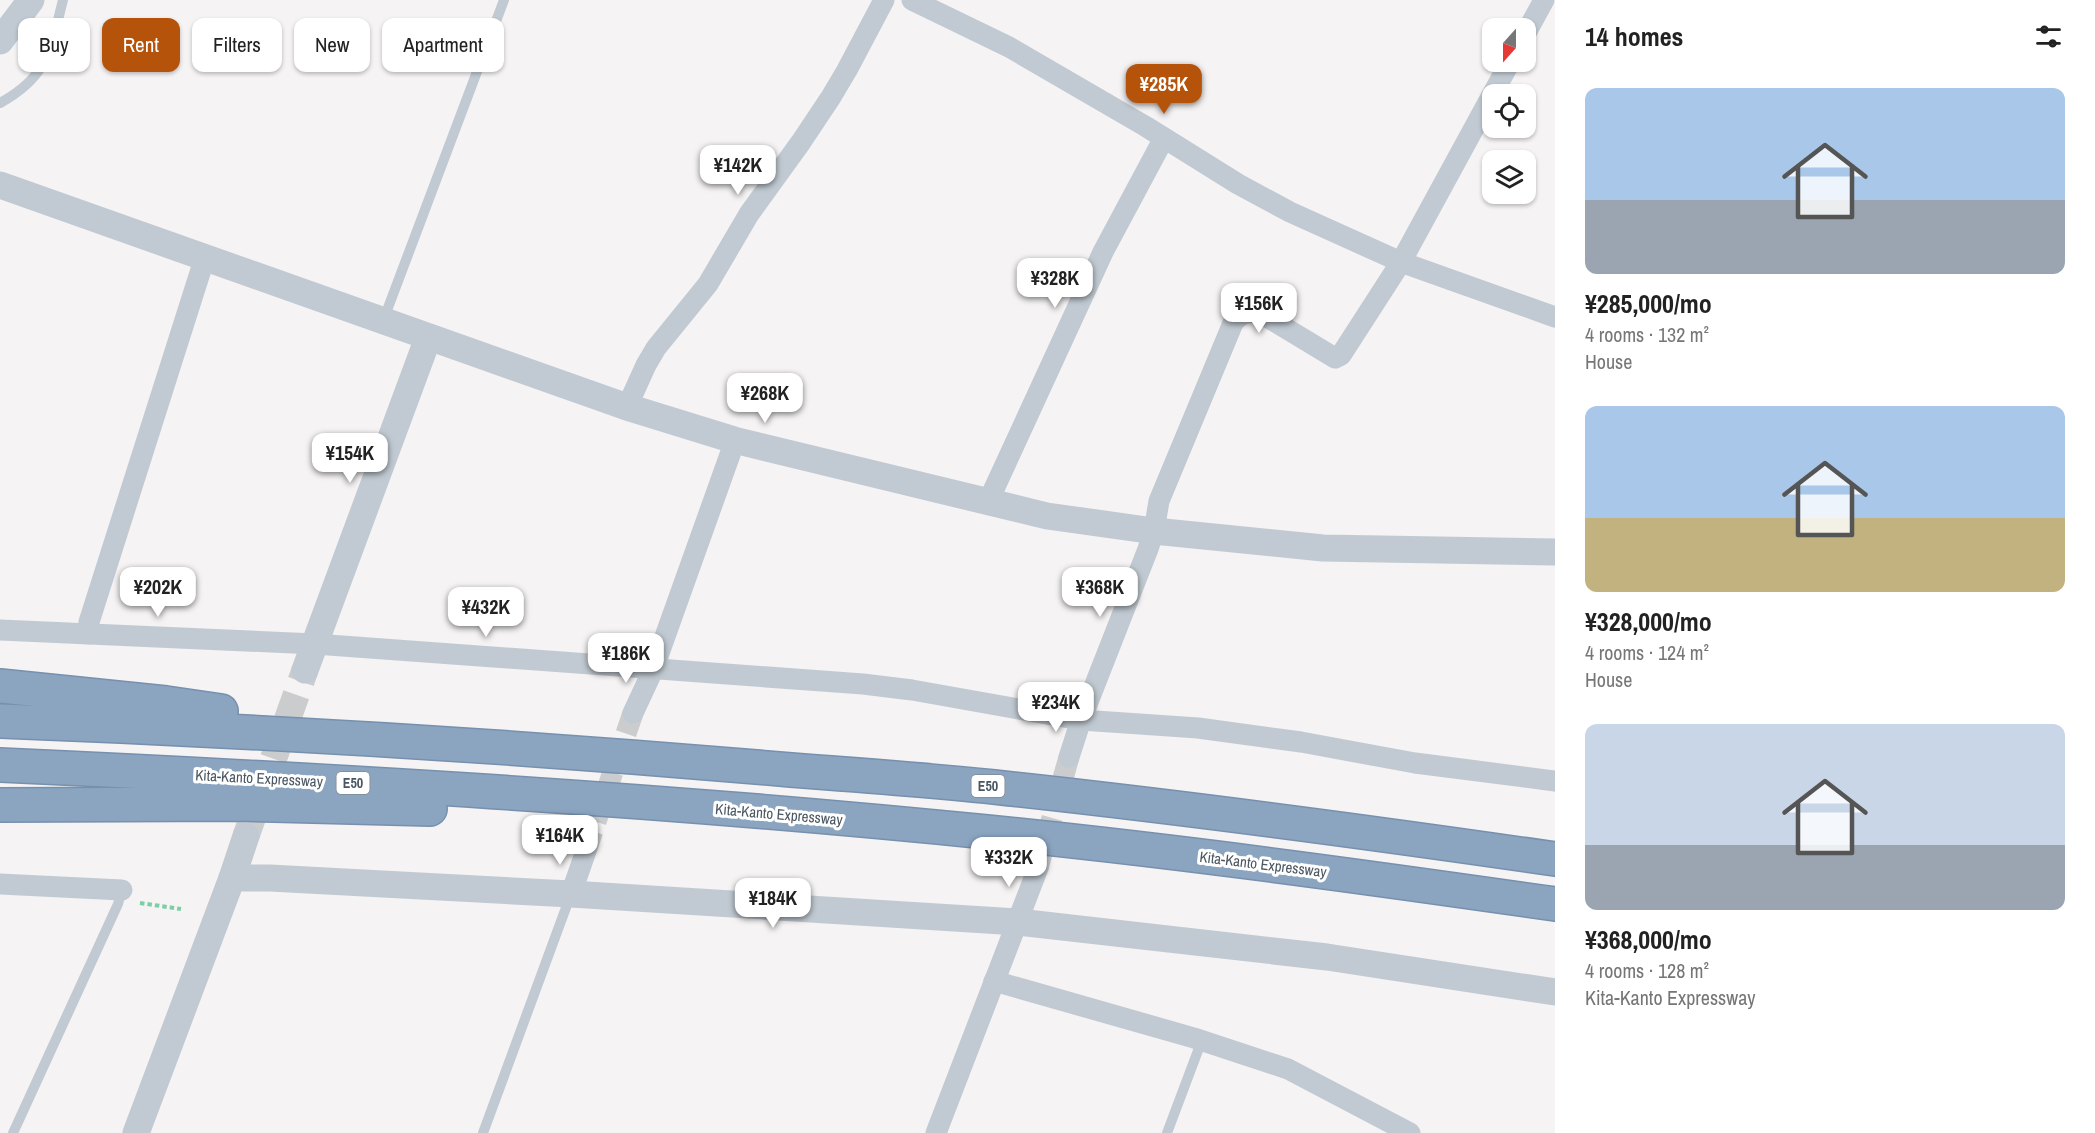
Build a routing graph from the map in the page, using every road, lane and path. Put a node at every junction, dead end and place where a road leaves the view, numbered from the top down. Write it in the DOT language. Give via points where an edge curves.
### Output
graph roads {
  1 [pos="31,0"];
  2 [pos="63,0"];
  3 [pos="504,0"];
  4 [pos="884,0"];
  5 [pos="912,0"];
  6 [pos="1544,0"];
  7 [pos="1534,18"];
  8 [pos="0,41"];
  9 [pos="1505,72"];
  10 [pos="0,103"];
  11 [pos="1164,138"];
  12 [pos="0,185"];
  13 [pos="205,258"];
  14 [pos="1401,262"];
  15 [pos="1555,317"];
  16 [pos="383,321"];
  17 [pos="428,338"];
  18 [pos="627,407"];
  19 [pos="734,440"];
  20 [pos="988,502"];
  21 [pos="1154,531"];
  22 [pos="1555,552"];
  23 [pos="0,630"];
  24 [pos="89,634"];
  25 [pos="315,644"];
  26 [pos="305,670"];
  27 [pos="653,670"];
  28 [pos="0,686"];
  29 [pos="633,713"];
  30 [pos="1081,720"];
  31 [pos="0,721"];
  32 [pos="419,742"];
  33 [pos="1069,757"];
  34 [pos="0,765"];
  35 [pos="1555,781"];
  36 [pos="0,805"];
  37 [pos="705,807"];
  38 [pos="246,836"];
  39 [pos="586,851"];
  40 [pos="1555,859"];
  41 [pos="1038,868"];
  42 [pos="232,878"];
  43 [pos="0,884"];
  44 [pos="122,890"];
  45 [pos="571,894"];
  46 [pos="1555,904"];
  47 [pos="181,909"];
  48 [pos="1018,922"];
  49 [pos="994,981"];
  50 [pos="1555,992"];
  51 [pos="1202,1040"];
  52 [pos="13,1133"];
  53 [pos="136,1133"];
  54 [pos="483,1133"];
  55 [pos="936,1133"];
  56 [pos="1167,1133"];
  57 [pos="1410,1133"];
  1 -- 8 [label="street"];
  2 -- 10 [label="lane" via="45,63 26,84"];
  3 -- 16 [label="lane"];
  4 -- 18 [label="street" via="831,97 749,214 708,284 656,348"];
  5 -- 11 [label="street" via="1008,47"];
  6 -- 7 [label="street"];
  9 -- 14 [label="street"];
  11 -- 14 [label="street" via="1265,200"];
  11 -- 20 [label="street" via="1103,252"];
  12 -- 13 [label="street"];
  13 -- 16 [label="street"];
  13 -- 24 [label="street" via="89,622"];
  14 -- 15 [label="street"];
  14 -- 21 [label="street" via="1341,355 1335,358 1262,314 1244,313 1237,317 1159,501"];
  16 -- 17 [label="street"];
  17 -- 18 [label="street"];
  17 -- 25 [label="street"];
  18 -- 19 [label="street"];
  19 -- 20 [label="street"];
  19 -- 27 [label="street"];
  20 -- 21 [label="street" via="1047,516"];
  21 -- 22 [label="street" via="1323,548"];
  21 -- 30 [label="street"];
  23 -- 24 [label="street"];
  24 -- 25 [label="street"];
  25 -- 26 [label="street"];
  25 -- 27 [label="street"];
  27 -- 29 [label="street"];
  27 -- 30 [label="street" via="862,684"];
  28 -- 32 [label="highway" via="166,703"];
  30 -- 33 [label="street"];
  30 -- 35 [label="street" via="1198,728"];
  31 -- 32 [label="highway, E50"];
  32 -- 40 [label="highway, E50" via="992,787 1264,818"];
  34 -- 37 [label="highway, Kita-Kanto Expressway / E50"];
  36 -- 37 [label="highway"];
  37 -- 46 [label="highway, Kita-Kanto Expressway / E50" via="987,832 1234,860"];
  38 -- 42 [label="street"];
  39 -- 45 [label="street"];
  41 -- 48 [label="street"];
  42 -- 45 [label="street"];
  42 -- 53 [label="street"];
  43 -- 44 [label="street"];
  44 -- 47 [label="path" via="132,902"];
  44 -- 52 [label="lane"];
  45 -- 48 [label="street"];
  45 -- 54 [label="lane"];
  48 -- 49 [label="street"];
  48 -- 50 [label="street" via="1327,957"];
  49 -- 51 [label="street"];
  49 -- 55 [label="street"];
  51 -- 56 [label="lane"];
  51 -- 57 [label="street" via="1288,1069"];
}
